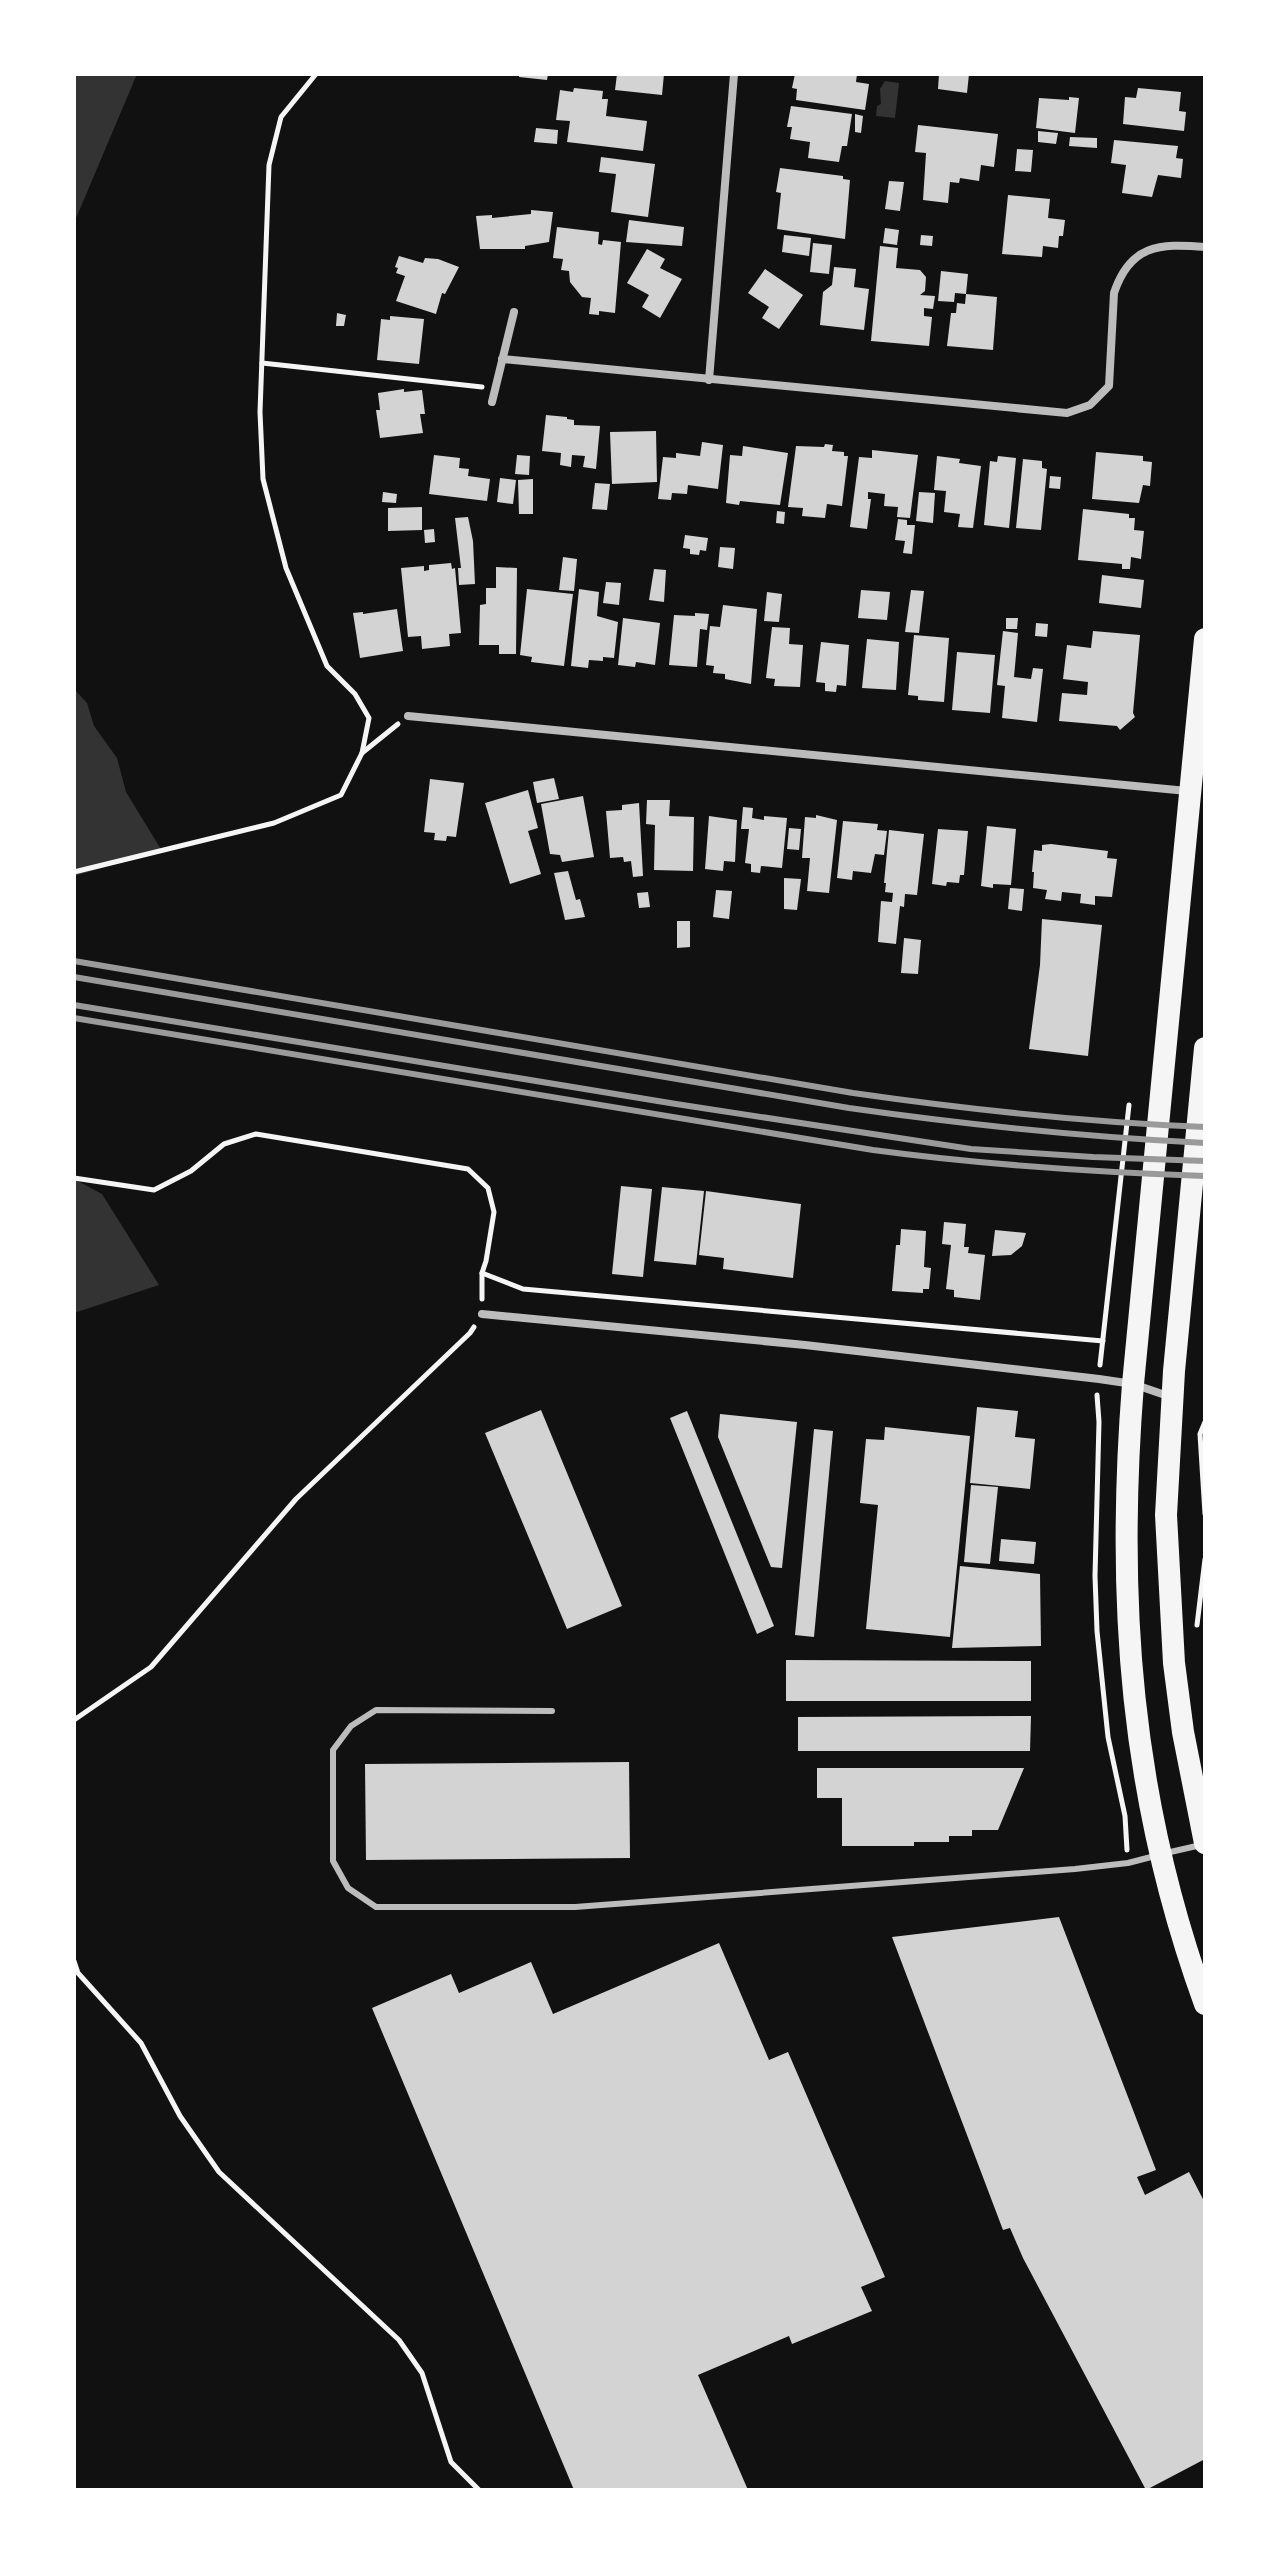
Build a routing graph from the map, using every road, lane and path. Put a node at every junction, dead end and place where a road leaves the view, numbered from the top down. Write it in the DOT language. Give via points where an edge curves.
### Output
graph roads {
  1 [pos="316,74"];
  2 [pos="734,74"];
  3 [pos="1205,247"];
  4 [pos="514,312"];
  5 [pos="502,359"];
  6 [pos="262,363"];
  7 [pos="709,380"];
  8 [pos="495,388"];
  9 [pos="492,402"];
  10 [pos="1205,639"];
  11 [pos="408,716"];
  12 [pos="362,753"];
  13 [pos="1198,784"];
  14 [pos="74,872"];
  15 [pos="1205,1048"];
  16 [pos="1129,1105"];
  17 [pos="74,1178"];
  18 [pos="1120,1190"];
  19 [pos="482,1273"];
  20 [pos="482,1314"];
  21 [pos="1103,1341"];
  22 [pos="1133,1384"];
  23 [pos="1172,1397"];
  24 [pos="1205,1422"];
  25 [pos="1205,1514"];
  26 [pos="1205,1559"];
  27 [pos="1197,1632"];
  28 [pos="552,1711"];
  29 [pos="74,1720"];
  30 [pos="1205,1844"];
  31 [pos="1160,1854"];
  32 [pos="74,1961"];
  33 [pos="1205,2004"];
  34 [pos="479,2490"];
  1 -- 6 [label="path" via="281,117 269,165"];
  2 -- 7 [label="street"];
  3 -- 7 [label="street" via="1160,247 1138,255 1125,268 1114,293 1109,386 1080,410 1047,413"];
  4 -- 5 [label="street"];
  5 -- 7 [label="street"];
  5 -- 8 [label="street"];
  6 -- 8 [label="path"];
  6 -- 12 [label="path" via="263,479 286,568 327,666 355,694 369,718"];
  8 -- 9 [label="street"];
  10 -- 13 [label="highway"];
  11 -- 12 [label="path"];
  11 -- 13 [label="street"];
  12 -- 14 [label="path" via="341,795 274,823"];
  13 -- 22 [label="highway"];
  15 -- 23 [label="highway"];
  16 -- 18 [label="path"];
  17 -- 19 [label="path" via="154,1190 191,1171 224,1144 256,1134 468,1169 488,1188 494,1212"];
  19 -- 20 [label="path"];
  19 -- 21 [label="path" via="523,1289"];
  20 -- 22 [label="street"];
  20 -- 29 [label="path" via="470,1333 296,1499 151,1667"];
  22 -- 23 [label="street"];
  22 -- 31 [label="highway" via="1125,1530 1129,1665"];
  23 -- 30 [label="highway" via="1166,1515 1169,1609 1183,1732"];
  24 -- 25 [label="path" via="1200,1434"];
  26 -- 27 [label="path"];
  28 -- 31 [label="lane" via="376,1710 351,1726 333,1750 333,1861 348,1888 376,1907 575,1907 1075,1869"];
  30 -- 31 [label="lane"];
  31 -- 33 [label="highway"];
  32 -- 34 [label="path" via="78,1973 141,2043 180,2116 219,2172 399,2340 422,2373 451,2462"];
}
